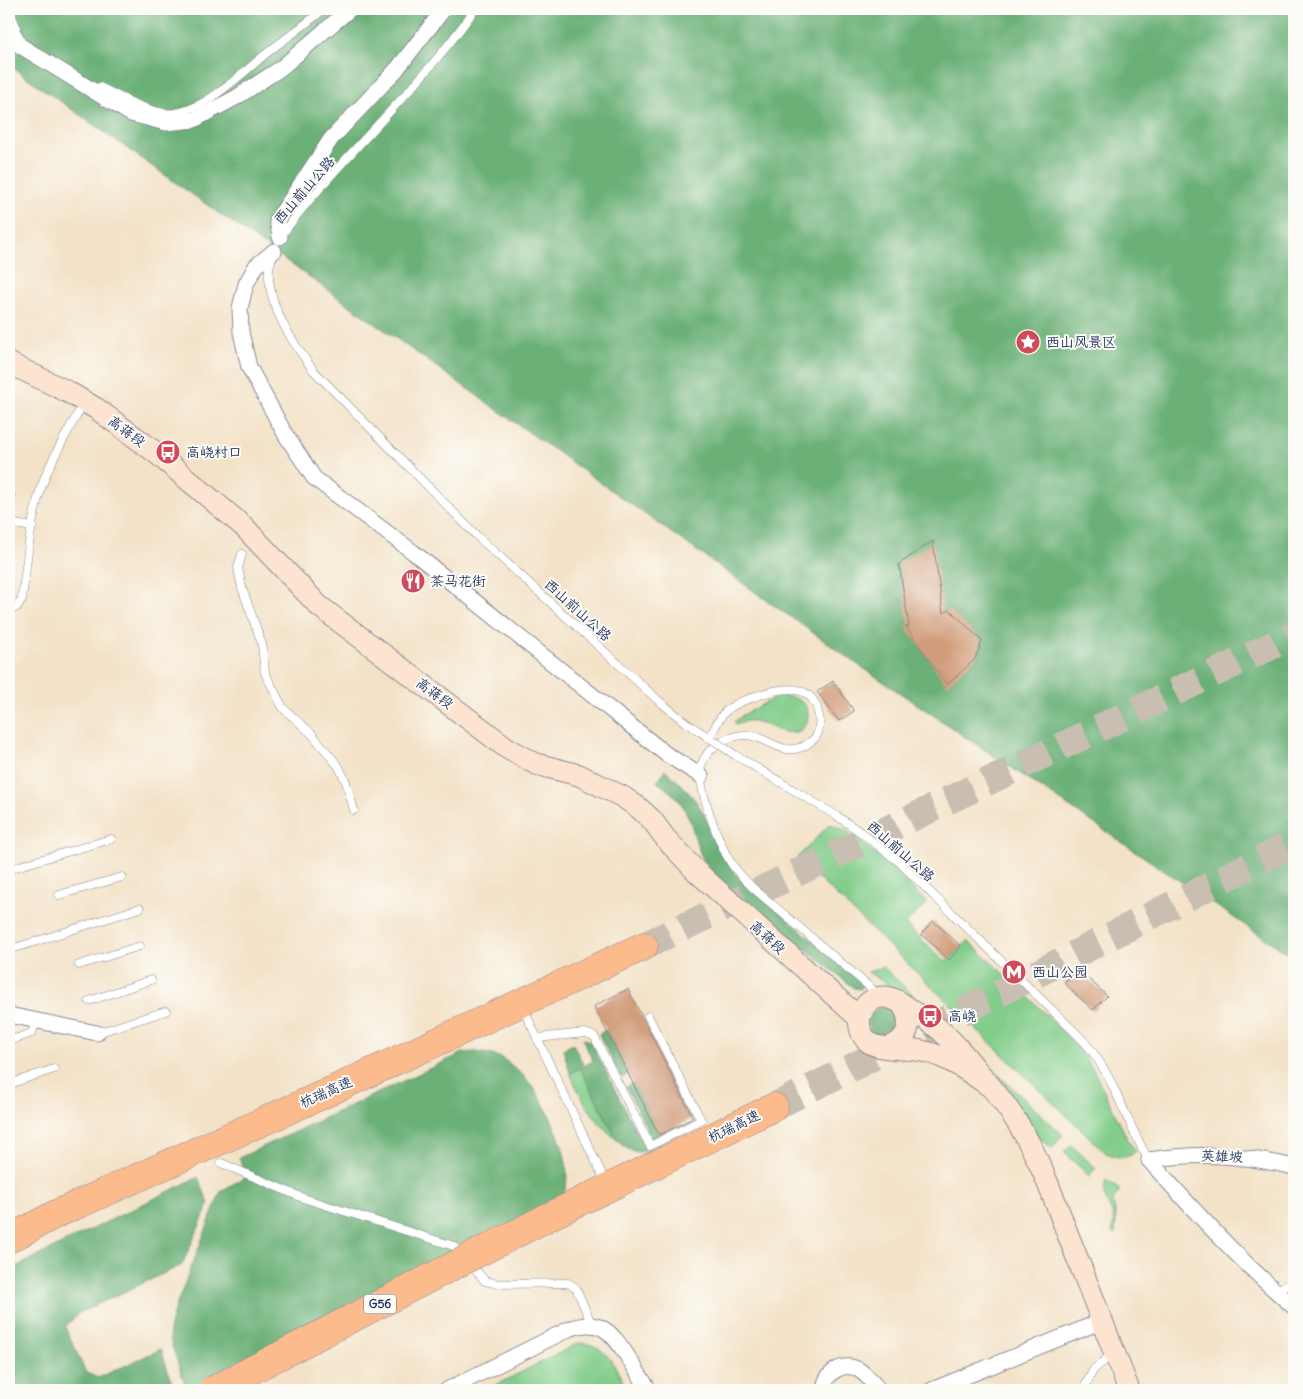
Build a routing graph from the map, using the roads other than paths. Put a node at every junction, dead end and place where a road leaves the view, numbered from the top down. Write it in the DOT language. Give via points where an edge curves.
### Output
graph roads {
  1 [pos="324,9"];
  2 [pos="350,9"];
  3 [pos="444,9"];
  4 [pos="475,9"];
  5 [pos="9,10"];
  6 [pos="9,24"];
  7 [pos="280,236"];
  8 [pos="274,251"];
  9 [pos="9,363"];
  10 [pos="84,402"];
  11 [pos="11,496"];
  12 [pos="9,522"];
  13 [pos="32,527"];
  14 [pos="242,554"];
  15 [pos="9,611"];
  16 [pos="711,739"];
  17 [pos="701,776"];
  18 [pos="354,810"];
  19 [pos="111,839"];
  20 [pos="9,869"];
  21 [pos="122,876"];
  22 [pos="59,895"];
  23 [pos="140,908"];
  24 [pos="140,946"];
  25 [pos="644,946"];
  26 [pos="9,950"];
  27 [pos="79,965"];
  28 [pos="151,980"];
  29 [pos="882,997"];
  30 [pos="89,1000"];
  31 [pos="520,1003"];
  32 [pos="904,1007"];
  33 [pos="166,1011"];
  34 [pos="9,1015"];
  35 [pos="648,1016"];
  36 [pos="859,1018"];
  37 [pos="36,1021"];
  38 [pos="97,1033"];
  39 [pos="537,1038"];
  40 [pos="9,1041"];
  41 [pos="890,1047"];
  42 [pos="54,1070"];
  43 [pos="9,1084"];
  44 [pos="992,1088"];
  45 [pos="774,1107"];
  46 [pos="1150,1160"];
  47 [pos="220,1163"];
  48 [pos="1294,1167"];
  49 [pos="608,1188"];
  50 [pos="54,1215"];
  51 [pos="9,1232"];
  52 [pos="9,1239"];
  53 [pos="468,1262"];
  54 [pos="1294,1286"];
  55 [pos="1276,1290"];
  56 [pos="1294,1307"];
  57 [pos="1102,1321"];
  58 [pos="592,1325"];
  59 [pos="1114,1352"];
  60 [pos="213,1390"];
  61 [pos="218,1390"];
  62 [pos="447,1390"];
  63 [pos="649,1390"];
  64 [pos="824,1390"];
  65 [pos="879,1390"];
  66 [pos="932,1390"];
  67 [pos="1083,1390"];
  68 [pos="1129,1390"];
  1 -- 5 [label="lane" via="229,86 190,109 165,113 134,104 101,88 23,40"];
  2 -- 6 [label="street" via="281,68 237,97 194,120 166,123 131,114 19,45"];
  3 -- 7 [label="street" via="397,69 331,138 277,220"];
  4 -- 7 [label="lane, 西山前山公路" via="394,109"];
  7 -- 8 [label="lane, 西山前山公路"];
  8 -- 16 [label="lane, 西山前山公路" via="269,269 276,307 285,328 314,371 477,536 659,701"];
  8 -- 17 [label="street" via="256,266 246,284 240,308 241,332 249,366 285,434 314,478 413,552 666,754"];
  9 -- 10 [label="main road, 高蒋段"];
  10 -- 13 [label="lane" via="42,485"];
  10 -- 36 [label="main road, 高蒋段" via="155,452 243,526 319,606 507,748 536,764 579,775 639,808 696,871"];
  11 -- 12 [label="lane"];
  12 -- 13 [label="lane"];
  13 -- 15 [label="lane" via="22,599"];
  14 -- 18 [label="lane" via="238,568 262,644 265,674 283,708 312,734 339,767"];
  16 -- 17 [label="lane" via="725,712 776,689 799,691 810,698 820,718 817,735 811,742 792,749 745,735 730,739 712,748 702,766"];
  16 -- 46 [label="lane, 西山前山公路, bridge" via="837,816 898,861 1078,1035 1100,1061 1139,1144"];
  17 -- 29 [label="lane" via="717,836 741,876"];
  19 -- 20 [label="lane"];
  21 -- 22 [label="lane"];
  23 -- 26 [label="lane"];
  24 -- 27 [label="lane"];
  25 -- 31 [label="highway, 杭瑞高速"];
  28 -- 30 [label="lane"];
  29 -- 32 [label="main road" via="898,1001"];
  29 -- 36 [label="main road" via="867,1004"];
  31 -- 39 [label="lane"];
  31 -- 50 [label="highway, 杭瑞高速"];
  32 -- 41 [label="main road" via="908,1014 908,1030 904,1038"];
  32 -- 44 [label="main road" via="927,1019 962,1052"];
  33 -- 38 [label="lane"];
  34 -- 37 [label="street"];
  35 -- 39 [label="lane" via="701,1120 650,1146 594,1036 585,1033"];
  36 -- 41 [label="main road" via="859,1026 867,1040 874,1045"];
  37 -- 38 [label="street"];
  37 -- 40 [label="lane" via="32,1033"];
  39 -- 49 [label="lane"];
  41 -- 44 [label="main road" via="938,1056"];
  42 -- 43 [label="lane"];
  44 -- 57 [label="main road" via="1040,1164"];
  45 -- 49 [label="highway, 杭瑞高速 / G56"];
  46 -- 48 [label="street, 英雄坡" via="1180,1155 1223,1155"];
  46 -- 55 [label="street" via="1199,1217"];
  47 -- 53 [label="lane" via="303,1198 454,1246"];
  49 -- 60 [label="highway, 杭瑞高速 / G56, bridge"];
  50 -- 51 [label="highway"];
  50 -- 52 [label="highway, 杭瑞高速"];
  53 -- 58 [label="lane" via="485,1281 499,1284 568,1282 576,1288"];
  53 -- 61 [label="lane"];
  54 -- 55 [label="lane" via="1289,1284"];
  55 -- 56 [label="street"];
  57 -- 59 [label="main road"];
  57 -- 66 [label="street"];
  58 -- 62 [label="street" via="569,1329"];
  58 -- 63 [label="street" via="606,1330 615,1338"];
  59 -- 67 [label="lane" via="1094,1369"];
  59 -- 68 [label="main road"];
  64 -- 65 [label="street" via="828,1375 847,1367 857,1368"];
}
